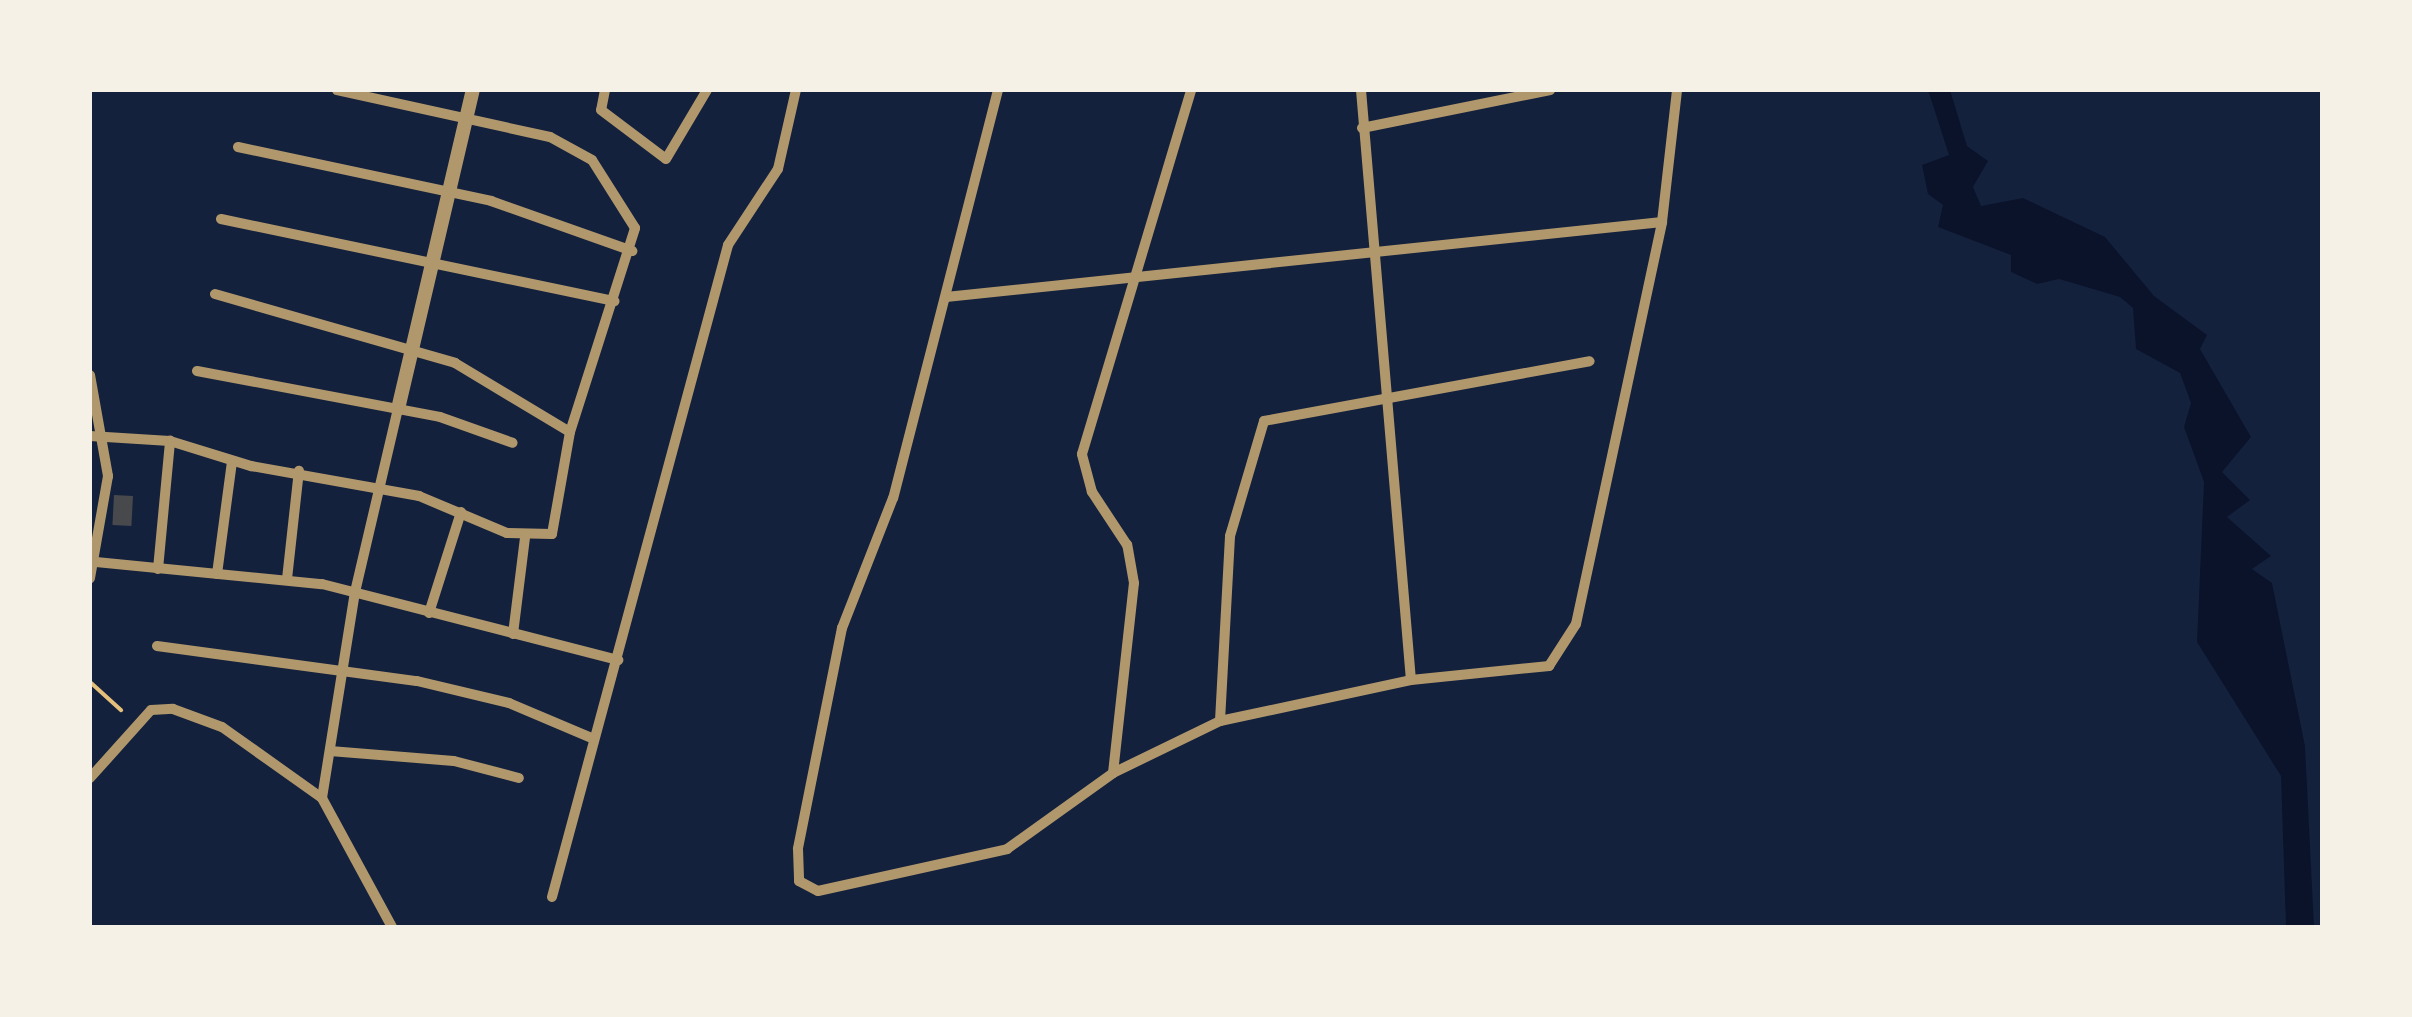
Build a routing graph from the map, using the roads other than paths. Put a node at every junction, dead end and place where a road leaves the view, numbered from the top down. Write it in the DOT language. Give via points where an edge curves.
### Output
graph roads {
  1 [pos="337,90"];
  2 [pos="473,90"];
  3 [pos="605,90"];
  4 [pos="706,90"];
  5 [pos="796,90"];
  6 [pos="998,90"];
  7 [pos="1191,90"];
  8 [pos="1360,90"];
  9 [pos="1550,90"];
  10 [pos="1677,90"];
  11 [pos="466,116"];
  12 [pos="1362,128"];
  13 [pos="238,147"];
  14 [pos="449,191"];
  15 [pos="221,219"];
  16 [pos="1662,222"];
  17 [pos="632,251"];
  18 [pos="1368,257"];
  19 [pos="433,265"];
  20 [pos="1137,274"];
  21 [pos="215,294"];
  22 [pos="946,297"];
  23 [pos="615,301"];
  24 [pos="410,349"];
  25 [pos="1590,361"];
  26 [pos="197,371"];
  27 [pos="90,374"];
  28 [pos="1387,392"];
  29 [pos="398,409"];
  30 [pos="570,432"];
  31 [pos="105,434"];
  32 [pos="90,436"];
  33 [pos="170,441"];
  34 [pos="513,444"];
  35 [pos="232,462"];
  36 [pos="299,471"];
  37 [pos="379,487"];
  38 [pos="461,512"];
  39 [pos="525,537"];
  40 [pos="96,562"];
  41 [pos="158,570"];
  42 [pos="217,574"];
  43 [pos="90,578"];
  44 [pos="288,580"];
  45 [pos="356,592"];
  46 [pos="429,613"];
  47 [pos="513,634"];
  48 [pos="157,646"];
  49 [pos="618,660"];
  50 [pos="342,670"];
  51 [pos="1411,680"];
  52 [pos="1220,721"];
  53 [pos="594,738"];
  54 [pos="330,750"];
  55 [pos="1112,773"];
  56 [pos="90,778"];
  57 [pos="519,778"];
  58 [pos="322,798"];
  59 [pos="552,897"];
  60 [pos="392,927"];
  1 -- 11 [label="street"];
  2 -- 11 [label="street"];
  3 -- 4 [label="street" via="604,113 669,158"];
  5 -- 49 [label="street" via="778,169 728,246"];
  6 -- 22 [label="street"];
  7 -- 20 [label="street"];
  8 -- 12 [label="street"];
  9 -- 12 [label="street"];
  10 -- 16 [label="street"];
  11 -- 14 [label="street"];
  11 -- 17 [label="street" via="579,151 602,172 636,234"];
  12 -- 18 [label="street"];
  13 -- 14 [label="street"];
  14 -- 17 [label="street"];
  14 -- 19 [label="street"];
  15 -- 19 [label="street"];
  16 -- 18 [label="street"];
  16 -- 51 [label="street" via="1576,624 1548,666"];
  17 -- 23 [label="street"];
  18 -- 20 [label="street"];
  18 -- 28 [label="street"];
  19 -- 23 [label="street"];
  19 -- 24 [label="street"];
  20 -- 22 [label="street"];
  20 -- 55 [label="street" via="1082,454 1133,572"];
  21 -- 24 [label="street"];
  22 -- 55 [label="street" via="894,498 842,628 799,881 829,891 976,860 1033,835"];
  23 -- 30 [label="street"];
  24 -- 29 [label="street"];
  24 -- 30 [label="street" via="501,384"];
  25 -- 28 [label="street"];
  26 -- 29 [label="street"];
  27 -- 31 [label="street"];
  28 -- 51 [label="street"];
  28 -- 52 [label="street" via="1292,410 1255,433 1222,596"];
  29 -- 34 [label="street"];
  29 -- 37 [label="street"];
  30 -- 39 [label="street" via="552,534"];
  31 -- 32 [label="street"];
  31 -- 33 [label="street"];
  31 -- 40 [label="street"];
  33 -- 35 [label="street"];
  33 -- 41 [label="street"];
  35 -- 36 [label="street"];
  35 -- 42 [label="street"];
  36 -- 37 [label="street"];
  36 -- 44 [label="street"];
  37 -- 38 [label="street"];
  37 -- 45 [label="street"];
  38 -- 39 [label="street"];
  38 -- 46 [label="street"];
  39 -- 47 [label="street"];
  40 -- 41 [label="street"];
  40 -- 43 [label="street"];
  41 -- 42 [label="street"];
  42 -- 44 [label="street"];
  44 -- 45 [label="street"];
  45 -- 46 [label="street"];
  45 -- 50 [label="street"];
  46 -- 47 [label="street"];
  47 -- 49 [label="street"];
  48 -- 50 [label="street"];
  49 -- 53 [label="street"];
  50 -- 53 [label="street" via="509,702"];
  50 -- 54 [label="street"];
  51 -- 52 [label="street"];
  52 -- 55 [label="street"];
  53 -- 59 [label="street"];
  54 -- 57 [label="street" via="454,761"];
  54 -- 58 [label="street"];
  56 -- 58 [label="street" via="151,710 173,710 222,727"];
  58 -- 60 [label="street"];
}
